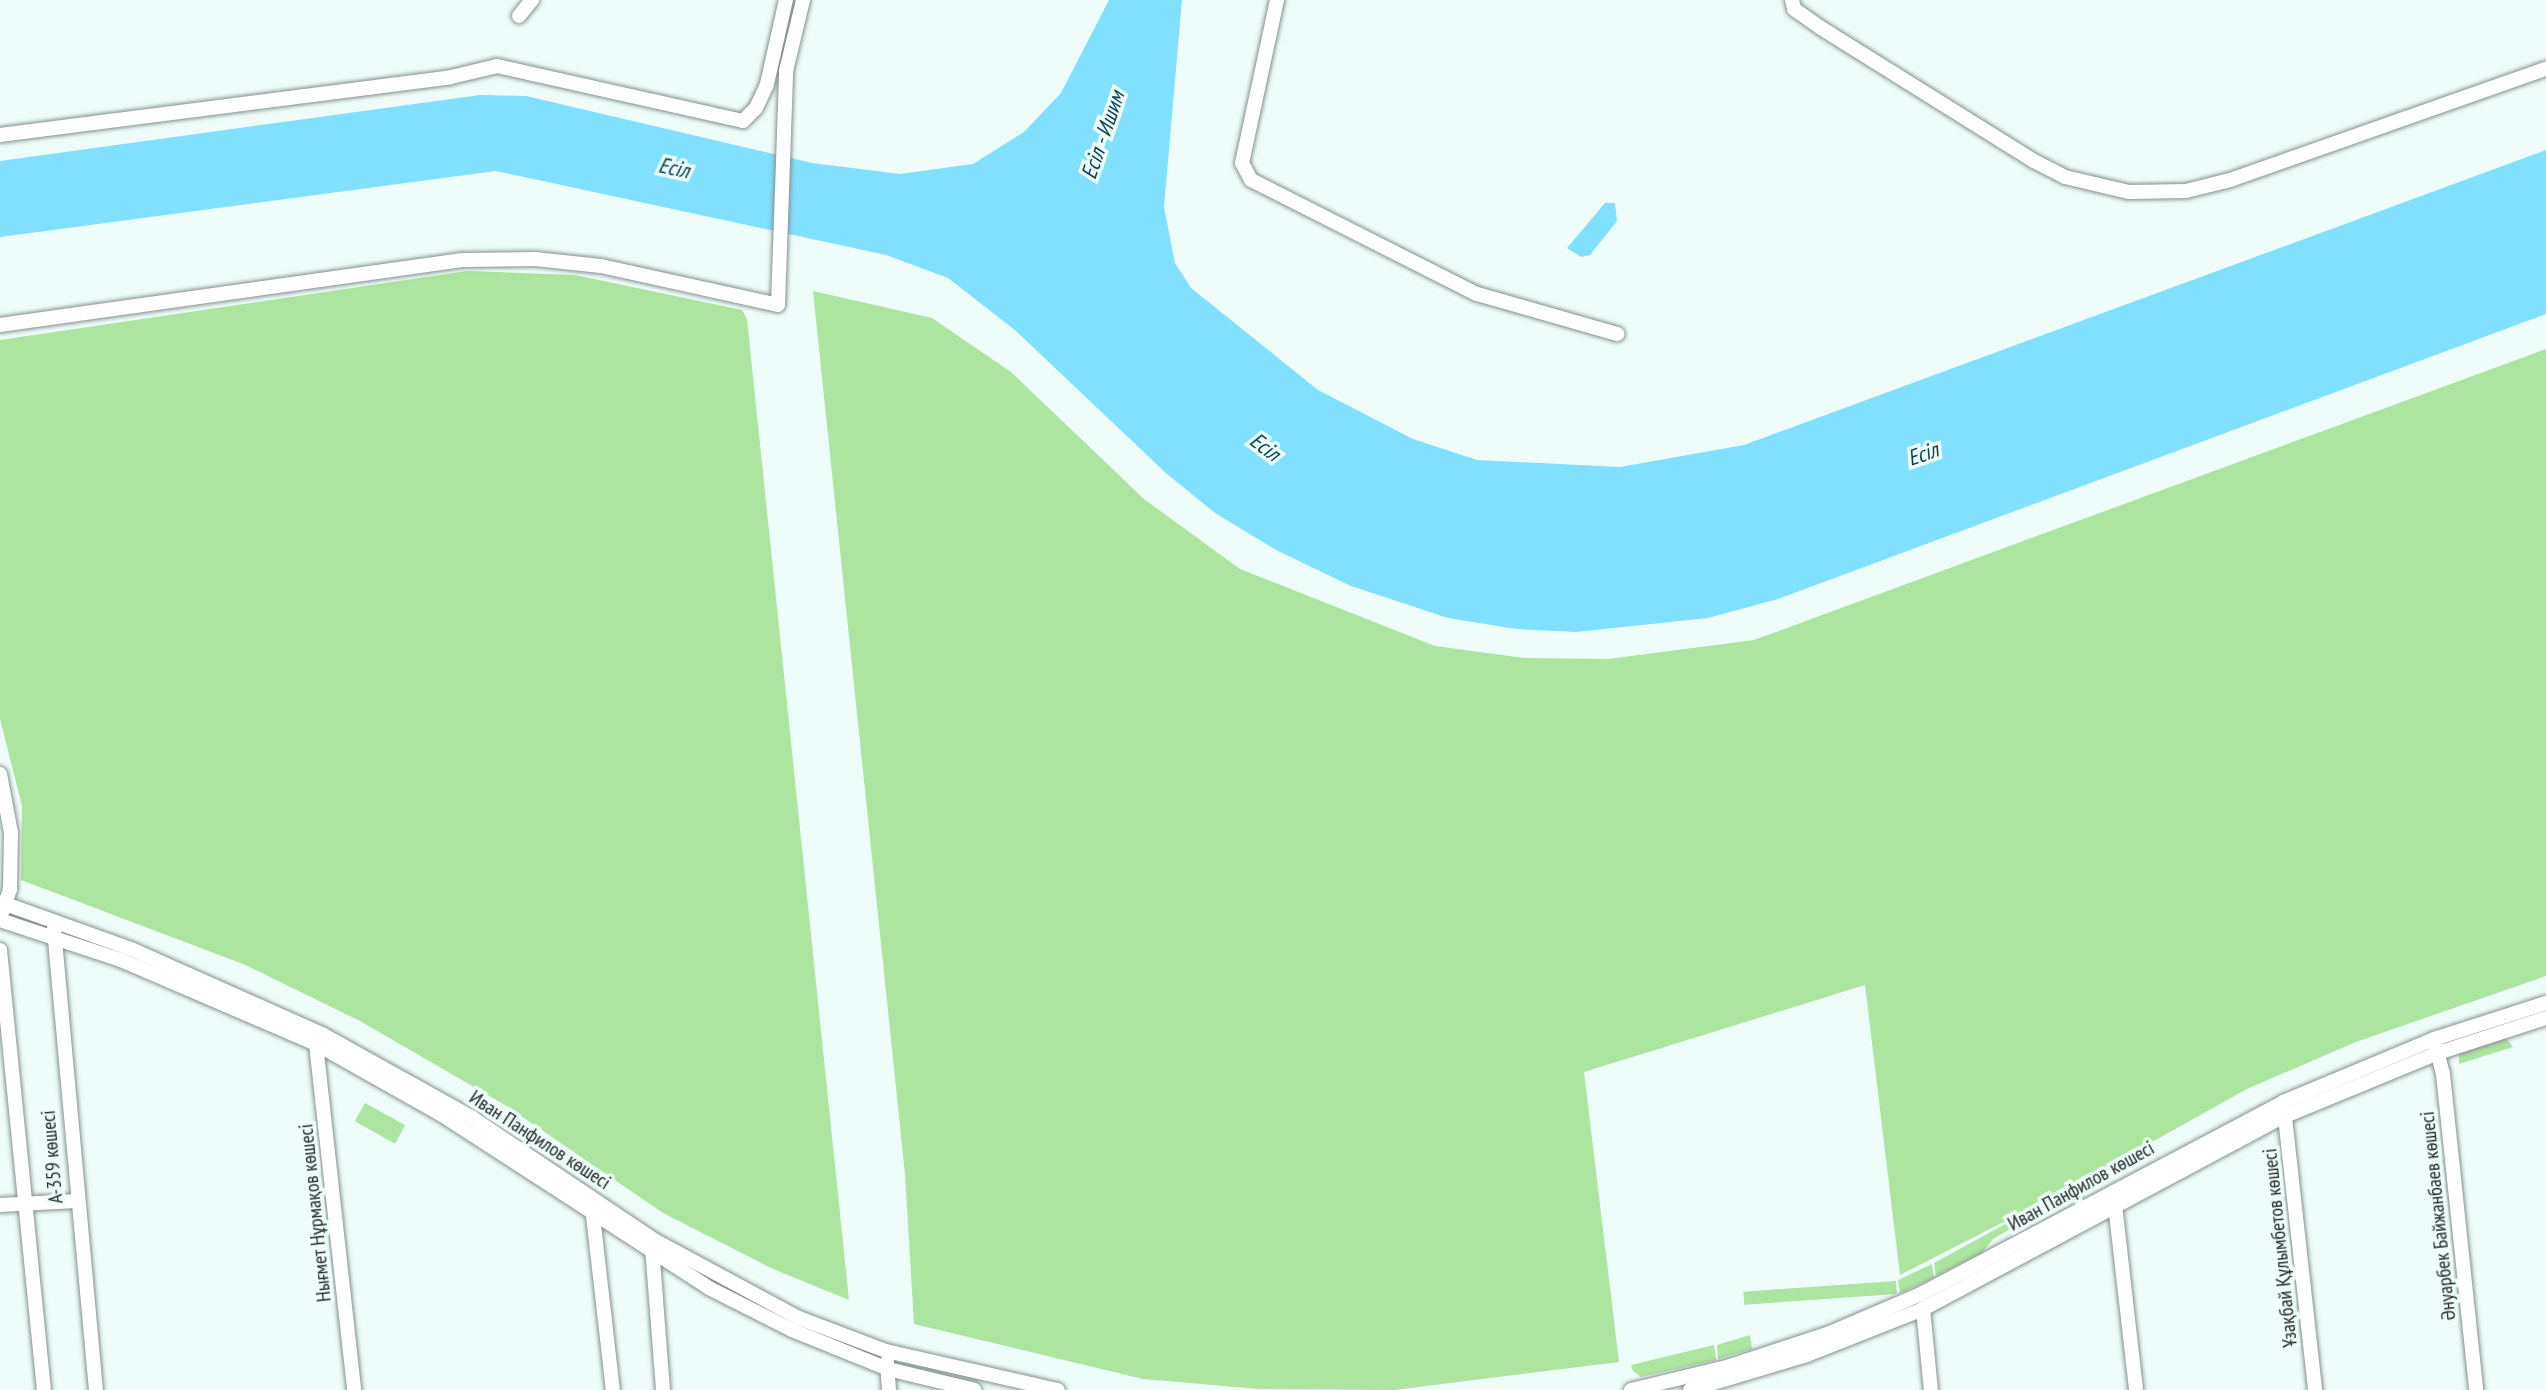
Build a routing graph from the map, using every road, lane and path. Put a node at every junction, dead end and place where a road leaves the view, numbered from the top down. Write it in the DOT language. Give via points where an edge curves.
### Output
graph roads {
  1 [pos="532,0"];
  2 [pos="786,0"];
  3 [pos="803,0"];
  4 [pos="1277,0"];
  5 [pos="1792,0"];
  6 [pos="519,16"];
  7 [pos="2546,69"];
  8 [pos="0,135"];
  9 [pos="0,325"];
  10 [pos="1617,334"];
  11 [pos="0,774"];
  12 [pos="1,911"];
  13 [pos="55,928"];
  14 [pos="0,950"];
  15 [pos="2546,1003"];
  16 [pos="2546,1018"];
  17 [pos="319,1039"];
  18 [pos="2436,1046"];
  19 [pos="2284,1109"];
  20 [pos="2114,1197"];
  21 [pos="77,1201"];
  22 [pos="25,1203"];
  23 [pos="0,1205"];
  24 [pos="592,1205"];
  25 [pos="652,1246"];
  26 [pos="1923,1309"];
  27 [pos="886,1351"];
  28 [pos="888,1369"];
  29 [pos="1731,1379"];
  30 [pos="44,1390"];
  31 [pos="96,1390"];
  32 [pos="354,1390"];
  33 [pos="613,1390"];
  34 [pos="663,1390"];
  35 [pos="889,1390"];
  36 [pos="975,1390"];
  37 [pos="1058,1390"];
  38 [pos="1631,1390"];
  39 [pos="1690,1390"];
  40 [pos="1931,1390"];
  41 [pos="2136,1390"];
  42 [pos="2315,1390"];
  43 [pos="2476,1390"];
  1 -- 6 [label="street"];
  2 -- 8 [label="street" via="767,84 743,121 497,66 435,79"];
  3 -- 9 [label="street" via="788,57 782,124 778,305 601,266 535,259 462,260"];
  4 -- 10 [label="street" via="1242,163 1251,180 1477,294"];
  5 -- 7 [label="street" via="1794,9 1821,28 2034,161 2065,177 2129,192 2186,191 2230,180"];
  11 -- 12 [label="street" via="11,833"];
  12 -- 13 [label="street, Иван Панфилов көшесі"];
  13 -- 17 [label="street, Иван Панфилов көшесі" via="233,991"];
  13 -- 21 [label="street, А-359 көшесі"];
  14 -- 22 [label="street"];
  15 -- 18 [label="street, Иван Панфилов көшесі"];
  16 -- 18 [label="street, Иван Панфилов көшесі"];
  17 -- 24 [label="street, Иван Панфилов көшесі" via="471,1117"];
  17 -- 32 [label="street, Нығмет Нұрмақов көшесі"];
  18 -- 19 [label="street, Иван Панфилов көшесі"];
  18 -- 43 [label="street, Әнуарбек Байжанбаев көшесі"];
  19 -- 20 [label="street, Иван Панфилов көшесі"];
  19 -- 42 [label="street, Ұзақбай Құлымбетов көшесі"];
  20 -- 26 [label="street, Иван Панфилов көшесі"];
  20 -- 29 [label="street, Иван Панфилов көшесі" via="1921,1294"];
  20 -- 41 [label="street"];
  21 -- 22 [label="street"];
  21 -- 31 [label="street, А-359 көшесі"];
  22 -- 23 [label="street"];
  22 -- 30 [label="street"];
  24 -- 25 [label="street, Иван Панфилов көшесі"];
  24 -- 33 [label="street"];
  25 -- 27 [label="street, Иван Панфилов көшесі" via="799,1318"];
  25 -- 28 [label="street, Иван Панфилов көшесі" via="792,1330"];
  25 -- 34 [label="street"];
  26 -- 29 [label="street, Иван Панфилов көшесі"];
  26 -- 40 [label="street"];
  27 -- 28 [label="street"];
  27 -- 37 [label="street, Иван Панфилов көшесі"];
  28 -- 35 [label="street"];
  28 -- 36 [label="street, Иван Панфилов көшесі"];
  29 -- 38 [label="street, Иван Панфилов көшесі"];
  29 -- 39 [label="street, Иван Панфилов көшесі"];
}
